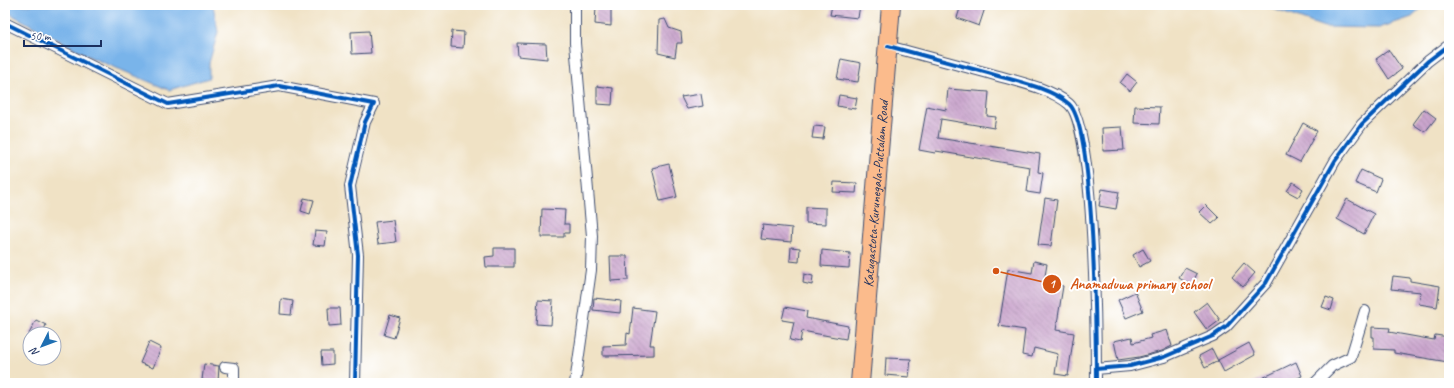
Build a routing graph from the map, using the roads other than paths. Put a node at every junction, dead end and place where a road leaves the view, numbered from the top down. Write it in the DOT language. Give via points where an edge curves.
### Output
graph roads {
  1 [pos="575,5"];
  2 [pos="891,5"];
  3 [pos="5,23"];
  4 [pos="1449,45"];
  5 [pos="888,46"];
  6 [pos="1365,311"];
  7 [pos="226,367"];
  8 [pos="1096,369"];
  9 [pos="234,383"];
  10 [pos="355,383"];
  11 [pos="575,383"];
  12 [pos="860,383"];
  13 [pos="1096,383"];
  14 [pos="1315,383"];
  1 -- 11 [label="street" via="575,43 592,236 591,270"];
  2 -- 5 [label="highway, Katugastota-Kurunegala-Puttalam Road"];
  3 -- 10 [label="street" via="168,104 279,86 374,104 364,122 350,186 358,255"];
  4 -- 8 [label="street" via="1428,61 1362,124 1335,160 1266,283 1226,327 1213,336 1164,356 1130,366"];
  5 -- 8 [label="street" via="1042,88 1070,105 1077,119 1086,164 1094,255"];
  5 -- 12 [label="highway, Katugastota-Kurunegala-Puttalam Road"];
  6 -- 14 [label="street" via="1351,357 1332,366"];
  7 -- 9 [label="street" via="234,368"];
  8 -- 13 [label="street"];
}
